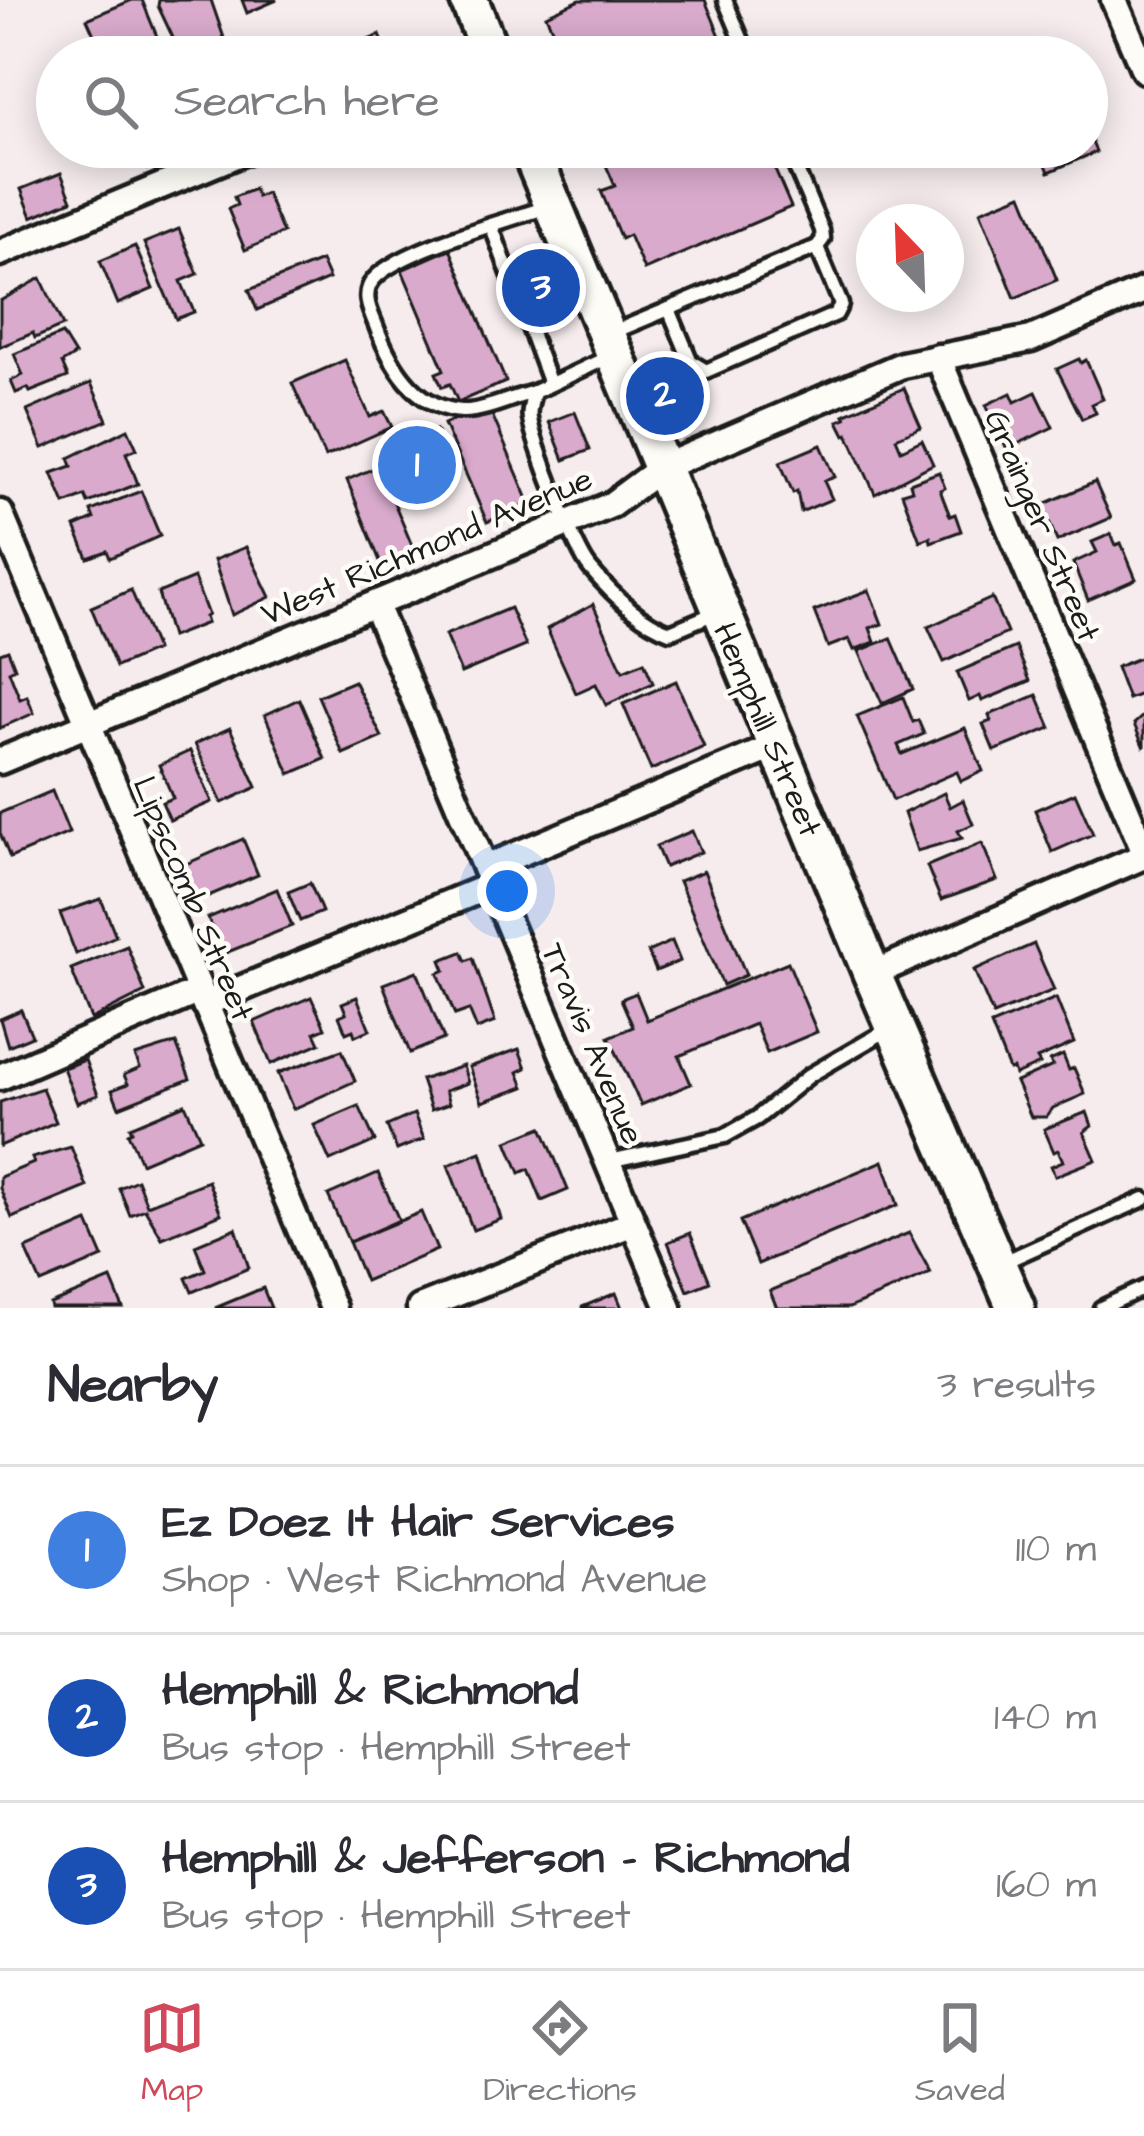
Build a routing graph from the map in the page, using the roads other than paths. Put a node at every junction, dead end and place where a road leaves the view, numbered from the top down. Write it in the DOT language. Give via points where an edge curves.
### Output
graph roads {
  1 [pos="469,0"];
  2 [pos="725,0"];
  3 [pos="1114,0"];
  4 [pos="479,36"];
  5 [pos="740,36"];
  6 [pos="1144,70"];
  7 [pos="204,168"];
  8 [pos="538,168"];
  9 [pos="796,168"];
  10 [pos="553,205"];
  11 [pos="491,225"];
  12 [pos="818,247"];
  13 [pos="0,253"];
  14 [pos="1144,290"];
  15 [pos="669,309"];
  16 [pos="611,345"];
  17 [pos="938,357"];
  18 [pos="550,385"];
  19 [pos="534,392"];
  20 [pos="662,468"];
  21 [pos="0,513"];
  22 [pos="567,523"];
  23 [pos="374,605"];
  24 [pos="720,611"];
  25 [pos="85,724"];
  26 [pos="776,746"];
  27 [pos="0,761"];
  28 [pos="1144,854"];
  29 [pos="488,876"];
  30 [pos="872,974"];
  31 [pos="201,997"];
  32 [pos="894,1026"];
  33 [pos="0,1077"];
  34 [pos="608,1161"];
  35 [pos="1144,1198"];
  36 [pos="633,1222"];
  37 [pos="997,1264"];
  38 [pos="1144,1288"];
  39 [pos="333,1308"];
  40 [pos="420,1308"];
  41 [pos="669,1308"];
  42 [pos="1016,1308"];
  43 [pos="1101,1308"];
  1 -- 4 [label="main road"];
  2 -- 5 [label="lane"];
  3 -- 6 [label="street"];
  7 -- 13 [label="street"];
  8 -- 10 [label="main road, Hemphill Street"];
  9 -- 12 [label="lane" via="822,230"];
  10 -- 11 [label="lane"];
  10 -- 16 [label="main road, Hemphill Street"];
  11 -- 18 [label="lane"];
  11 -- 19 [label="lane" via="386,268 369,286 368,304 388,359 409,386 442,406 465,411"];
  12 -- 15 [label="lane"];
  12 -- 15 [label="lane" via="841,304 836,314 706,371 692,362"];
  14 -- 17 [label="street, West Richmond Avenue" via="1031,339"];
  15 -- 16 [label="lane"];
  16 -- 18 [label="lane"];
  16 -- 20 [label="main road, Hemphill Street"];
  17 -- 20 [label="street, West Richmond Avenue" via="902,365"];
  17 -- 28 [label="street, Grainger Street"];
  18 -- 19 [label="lane"];
  19 -- 22 [label="lane" via="528,416"];
  20 -- 22 [label="street, West Richmond Avenue" via="611,505"];
  20 -- 24 [label="main road, Hemphill Street"];
  21 -- 25 [label="street, Lipscomb Street"];
  22 -- 23 [label="street, West Richmond Avenue"];
  22 -- 24 [label="lane" via="586,565 656,627 670,632"];
  23 -- 25 [label="street, West Richmond Avenue"];
  23 -- 29 [label="street, Travis Avenue"];
  24 -- 26 [label="main road, Hemphill Street"];
  25 -- 27 [label="street, West Richmond Avenue"];
  25 -- 31 [label="street, Lipscomb Street"];
  26 -- 29 [label="street"];
  26 -- 30 [label="main road, Hemphill Street"];
  28 -- 30 [label="street"];
  29 -- 31 [label="street"];
  29 -- 34 [label="street, Travis Avenue"];
  30 -- 32 [label="main road, Hemphill Street"];
  31 -- 33 [label="street"];
  31 -- 39 [label="street, Lipscomb Street"];
  32 -- 34 [label="lane" via="725,1136"];
  32 -- 37 [label="main road, Hemphill Street"];
  34 -- 36 [label="street, Travis Avenue"];
  35 -- 37 [label="lane"];
  36 -- 40 [label="street"];
  36 -- 41 [label="street, Travis Avenue"];
  37 -- 42 [label="main road, Hemphill Street"];
  38 -- 43 [label="lane"];
}
